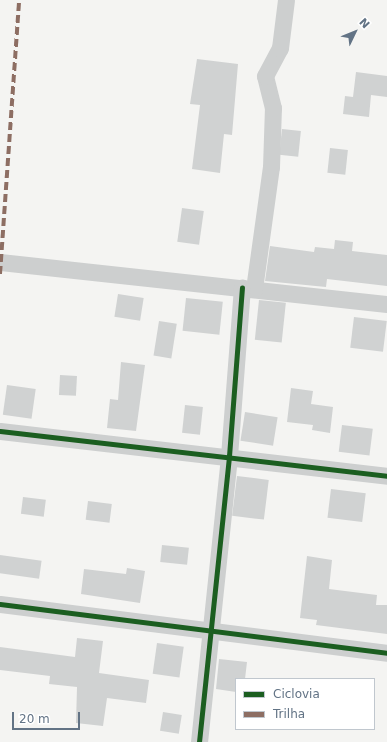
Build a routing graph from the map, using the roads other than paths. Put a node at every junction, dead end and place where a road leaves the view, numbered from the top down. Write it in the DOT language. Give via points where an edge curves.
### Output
graph roads {
  1 [pos="286,0"];
  2 [pos="0,262"];
  3 [pos="248,289"];
  4 [pos="387,304"];
  5 [pos="0,431"];
  6 [pos="229,456"];
  7 [pos="387,476"];
  8 [pos="0,604"];
  9 [pos="210,628"];
  10 [pos="387,653"];
  11 [pos="199,742"];
  1 -- 3 [label="street" via="280,48 266,76 272,108 271,167"];
  2 -- 3 [label="street"];
  3 -- 4 [label="street"];
  3 -- 6 [label="street"];
  5 -- 6 [label="street"];
  6 -- 7 [label="street"];
  6 -- 9 [label="street"];
  8 -- 9 [label="street"];
  9 -- 10 [label="street"];
  9 -- 11 [label="street"];
}
